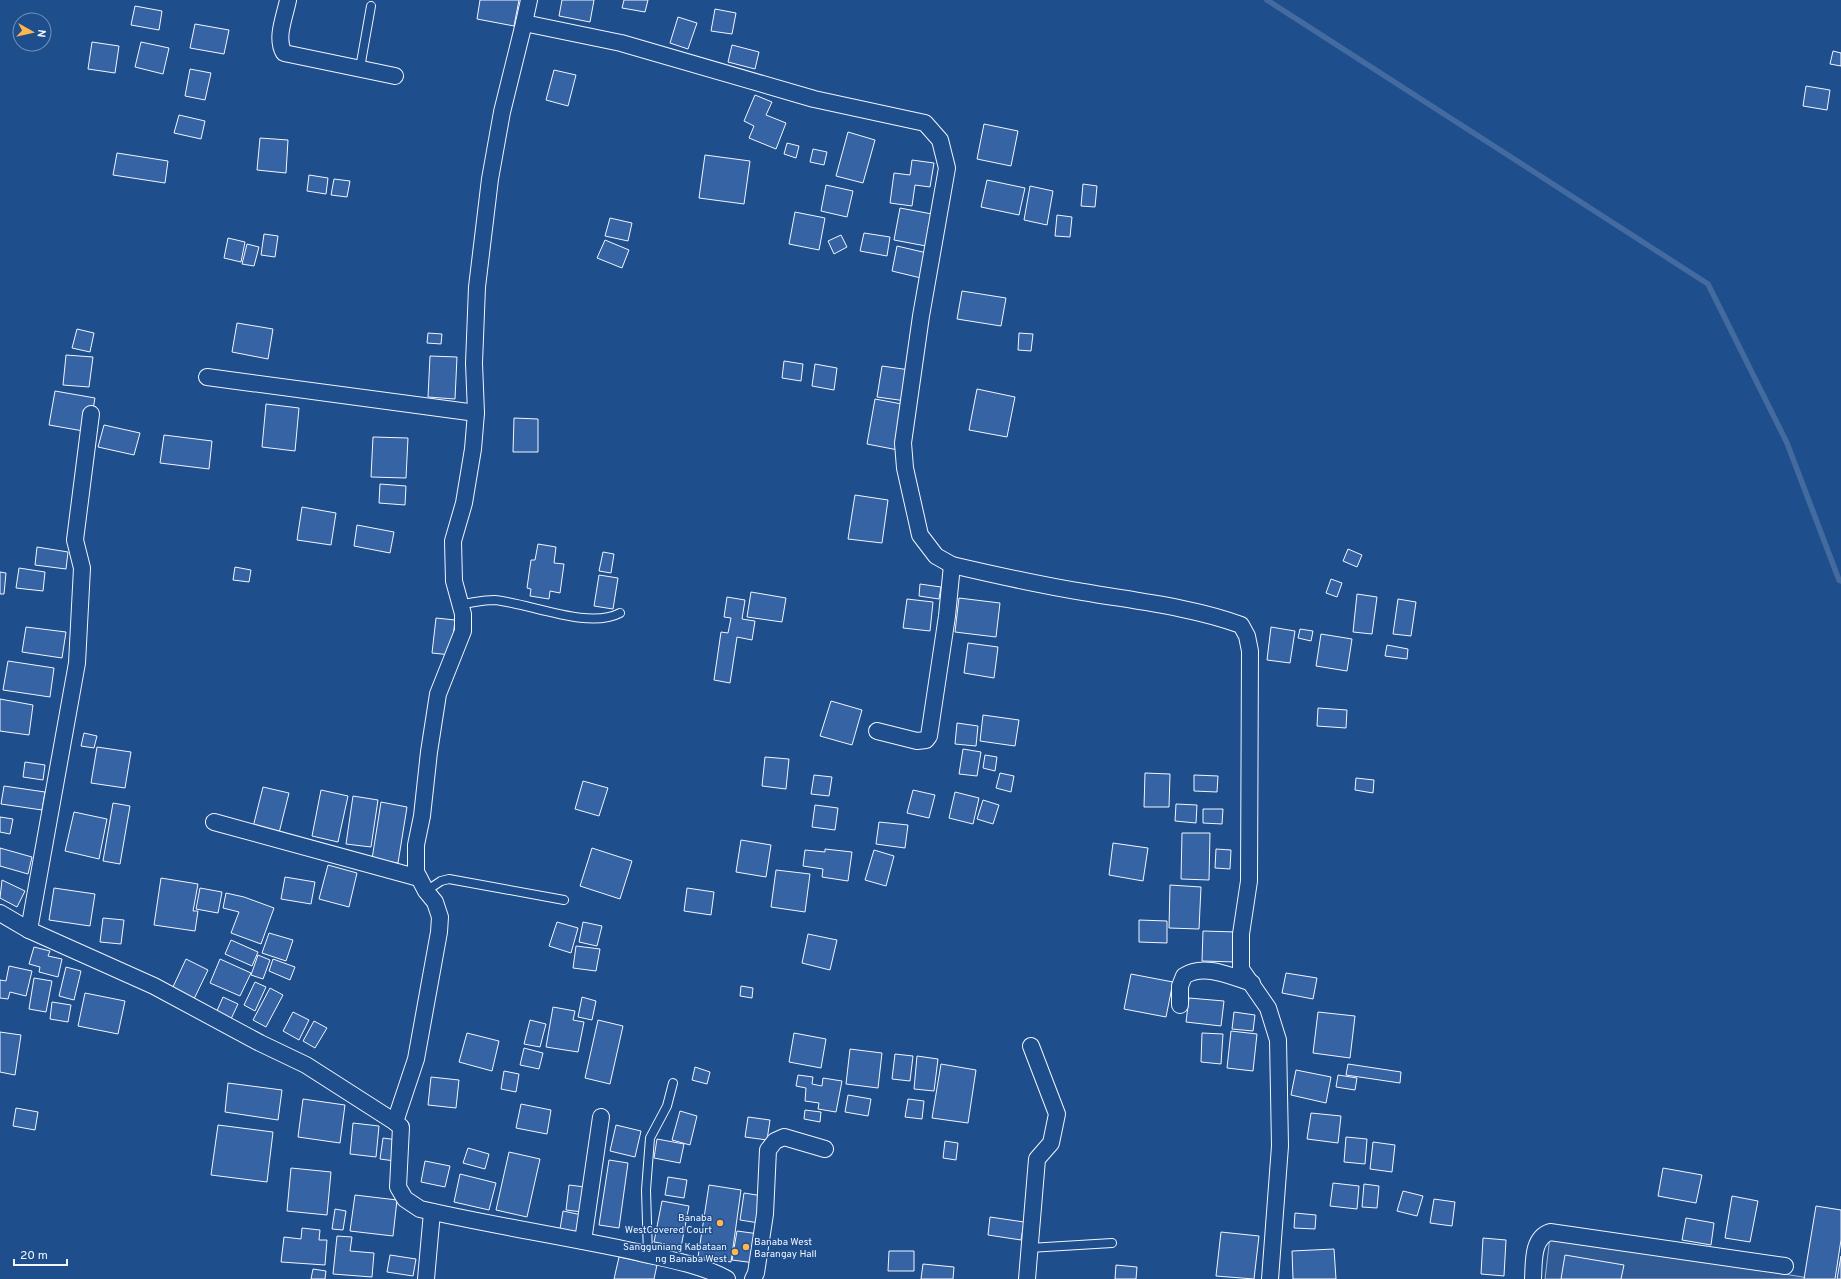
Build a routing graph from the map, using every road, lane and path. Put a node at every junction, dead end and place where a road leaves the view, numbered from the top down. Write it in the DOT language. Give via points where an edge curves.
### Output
graph roads {
  1 [pos="288,0"];
  2 [pos="529,0"];
  3 [pos="371,6"];
  4 [pos="524,23"];
  5 [pos="360,68"];
  6 [pos="395,76"];
  7 [pos="207,377"];
  8 [pos="476,413"];
  9 [pos="91,414"];
  10 [pos="952,565"];
  11 [pos="460,604"];
  12 [pos="620,613"];
  13 [pos="877,731"];
  14 [pos="214,822"];
  15 [pos="423,885"];
  16 [pos="564,900"];
  17 [pos="0,913"];
  18 [pos="29,930"];
  19 [pos="1252,983"];
  20 [pos="1180,1005"];
  21 [pos="1031,1046"];
  22 [pos="673,1083"];
  23 [pos="600,1117"];
  24 [pos="395,1122"];
  25 [pos="825,1148"];
  26 [pos="432,1212"];
  27 [pos="583,1240"];
  28 [pos="1112,1243"];
  29 [pos="1029,1248"];
  30 [pos="648,1255"];
  31 [pos="1785,1266"];
  32 [pos="426,1279"];
  33 [pos="727,1279"];
  34 [pos="753,1279"];
  35 [pos="1027,1279"];
  36 [pos="1270,1279"];
  37 [pos="1532,1279"];
  1 -- 5 [label="street" via="280,36 284,53"];
  2 -- 4 [label="street"];
  3 -- 5 [label="lane"];
  4 -- 8 [label="street" via="502,112 477,287 474,363"];
  4 -- 10 [label="street" via="621,43 814,99 925,123 940,140 947,168 921,316 903,443 905,468 920,535 936,556"];
  5 -- 6 [label="street"];
  7 -- 8 [label="street"];
  8 -- 11 [label="street" via="464,503 453,540 454,581"];
  9 -- 18 [label="street" via="76,540 82,568 77,664"];
  10 -- 13 [label="street" via="929,736 926,740 917,741"];
  10 -- 19 [label="street" via="1067,590 1227,619 1241,625 1247,636 1250,651 1249,881 1241,934 1241,969"];
  11 -- 12 [label="lane" via="494,600 581,617 611,618"];
  11 -- 15 [label="street" via="463,631 438,694 416,845 416,872"];
  14 -- 15 [label="street"];
  15 -- 16 [label="lane" via="449,879"];
  15 -- 24 [label="street" via="440,917 439,932 416,1059"];
  17 -- 18 [label="street"];
  18 -- 24 [label="street" via="154,986 306,1065"];
  19 -- 20 [label="street" via="1211,970 1190,972 1184,976 1180,986"];
  19 -- 36 [label="street" via="1268,1008 1278,1040 1280,1146"];
  21 -- 29 [label="street" via="1057,1114 1051,1143 1037,1158"];
  22 -- 30 [label="lane" via="667,1106 650,1138 646,1190"];
  23 -- 27 [label="street"];
  24 -- 26 [label="street" via="401,1127 398,1187 405,1199 420,1209"];
  25 -- 34 [label="street" via="784,1137 775,1141 768,1150 765,1214"];
  26 -- 27 [label="street"];
  26 -- 32 [label="street"];
  27 -- 30 [label="street"];
  28 -- 29 [label="lane"];
  29 -- 35 [label="street"];
  30 -- 33 [label="street" via="707,1268"];
  31 -- 37 [label="street" via="1550,1232 1542,1234 1536,1244"];
}
